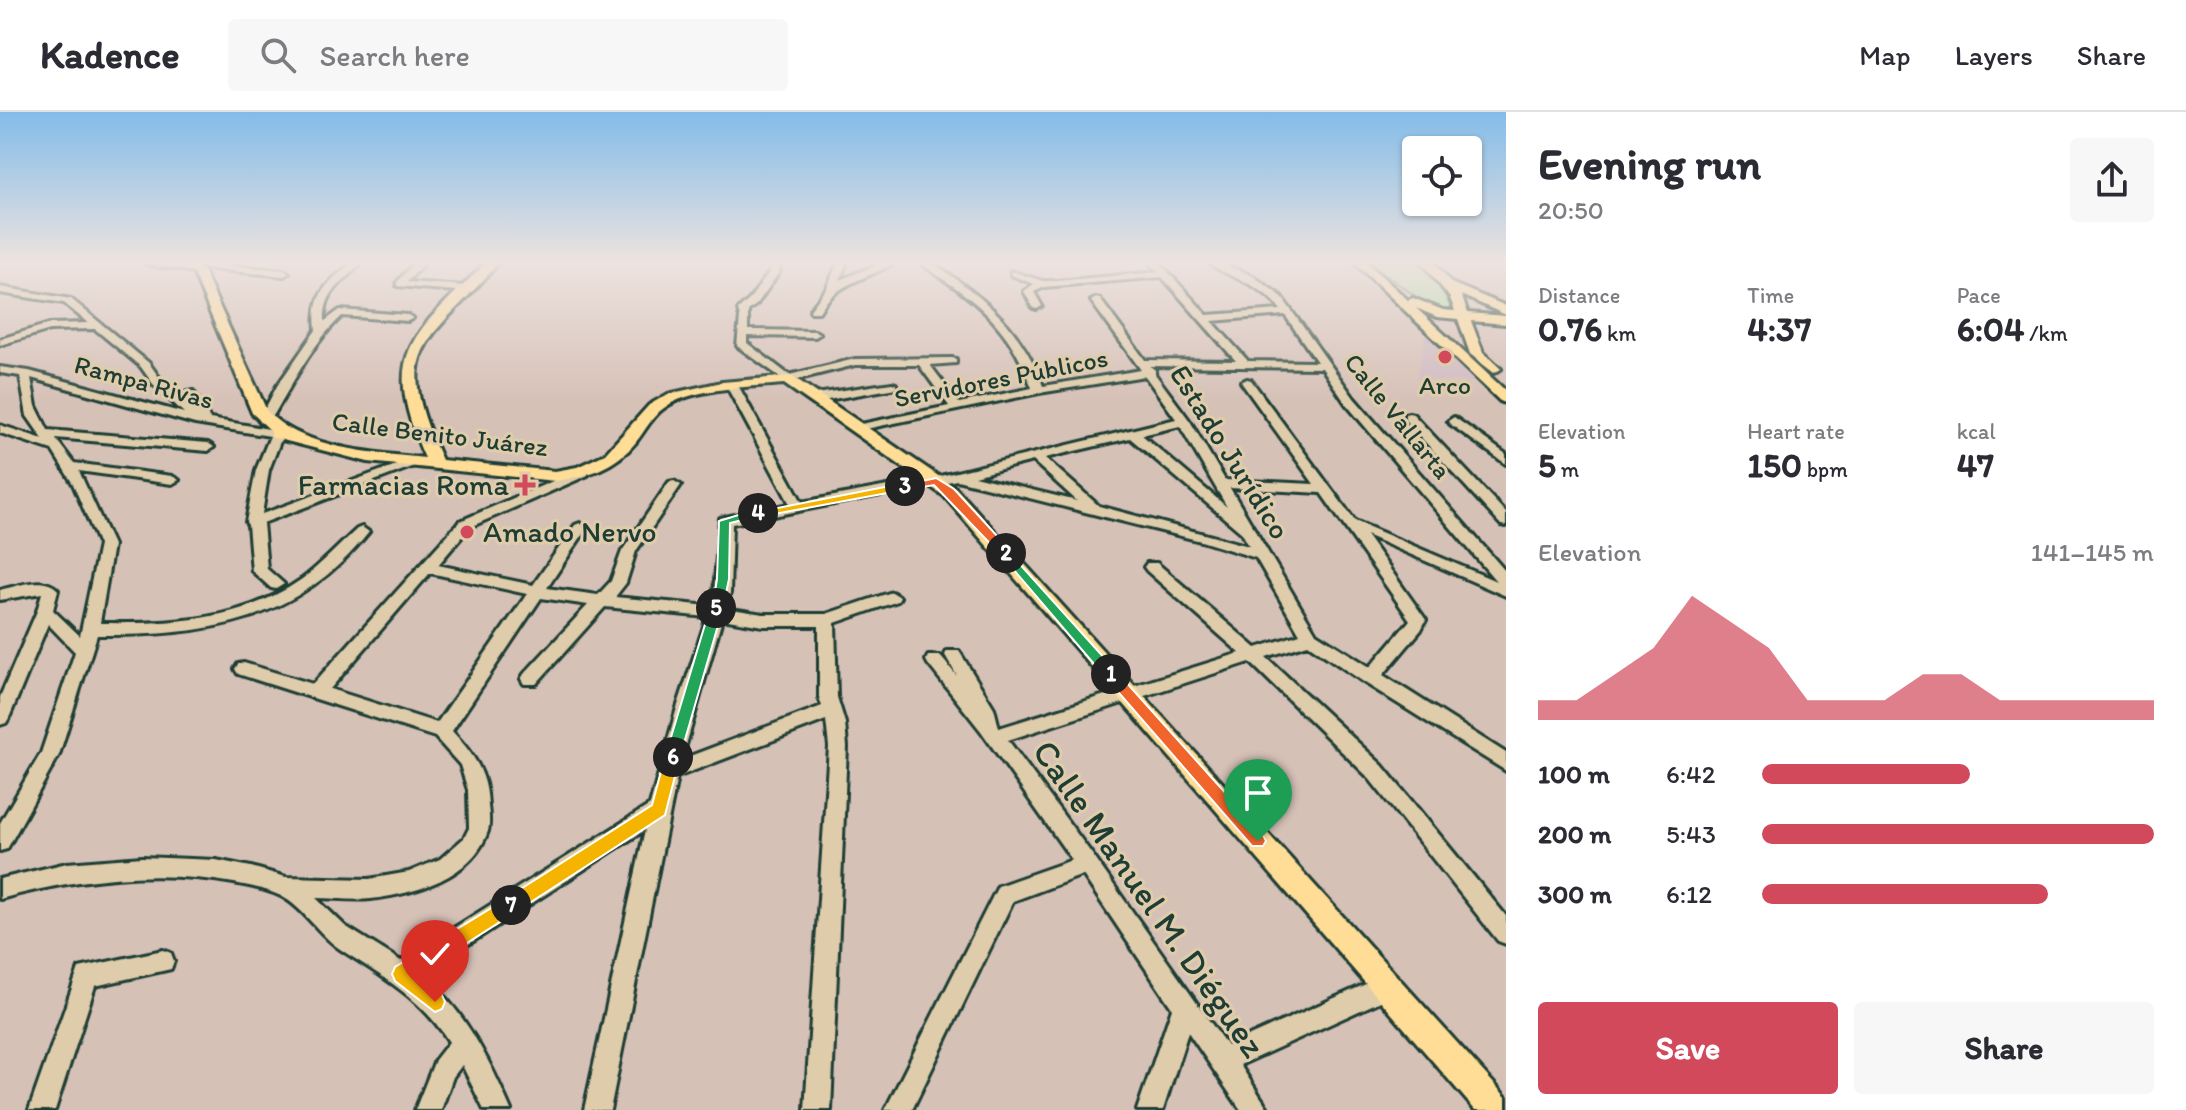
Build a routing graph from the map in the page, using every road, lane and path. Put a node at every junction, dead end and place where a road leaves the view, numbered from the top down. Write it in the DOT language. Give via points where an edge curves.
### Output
graph roads {
  1 [pos="76,309"];
  2 [pos="215,309"];
  3 [pos="318,309"];
  4 [pos="449,309"];
  5 [pos="745,309"];
  6 [pos="984,309"];
  7 [pos="1102,309"];
  8 [pos="1198,309"];
  9 [pos="1287,309"];
  10 [pos="1410,309"];
  11 [pos="1424,309"];
  12 [pos="1459,309"];
  13 [pos="1290,312"];
  14 [pos="1419,317"];
  15 [pos="408,318"];
  16 [pos="1206,318"];
  17 [pos="1463,318"];
  18 [pos="1506,320"];
  19 [pos="99,326"];
  20 [pos="321,330"];
  21 [pos="743,333"];
  22 [pos="815,334"];
  23 [pos="0,342"];
  24 [pos="1477,354"];
  25 [pos="921,360"];
  26 [pos="952,361"];
  27 [pos="1245,364"];
  28 [pos="1325,365"];
  29 [pos="1147,367"];
  30 [pos="0,370"];
  31 [pos="25,373"];
  32 [pos="787,379"];
  33 [pos="1506,380"];
  34 [pos="1247,382"];
  35 [pos="892,386"];
  36 [pos="733,387"];
  37 [pos="1039,390"];
  38 [pos="189,393"];
  39 [pos="816,398"];
  40 [pos="1506,399"];
  41 [pos="955,406"];
  42 [pos="1409,417"];
  43 [pos="265,420"];
  44 [pos="200,421"];
  45 [pos="1184,421"];
  46 [pos="1454,421"];
  47 [pos="860,428"];
  48 [pos="0,429"];
  49 [pos="43,433"];
  50 [pos="277,434"];
  51 [pos="1133,434"];
  52 [pos="296,438"];
  53 [pos="55,447"];
  54 [pos="208,447"];
  55 [pos="1035,456"];
  56 [pos="1506,460"];
  57 [pos="415,463"];
  58 [pos="436,465"];
  59 [pos="70,466"];
  60 [pos="583,472"];
  61 [pos="946,478"];
  62 [pos="172,480"];
  63 [pos="1223,484"];
  64 [pos="674,485"];
  65 [pos="1324,489"];
  66 [pos="797,505"];
  67 [pos="1095,510"];
  68 [pos="253,522"];
  69 [pos="1506,522"];
  70 [pos="1354,524"];
  71 [pos="580,528"];
  72 [pos="362,532"];
  73 [pos="1254,538"];
  74 [pos="1263,555"];
  75 [pos="425,567"];
  76 [pos="1152,567"];
  77 [pos="1506,582"];
  78 [pos="276,584"];
  79 [pos="538,591"];
  80 [pos="1506,591"];
  81 [pos="0,595"];
  82 [pos="892,597"];
  83 [pos="601,602"];
  84 [pos="45,611"];
  85 [pos="715,612"];
  86 [pos="827,620"];
  87 [pos="91,629"];
  88 [pos="1310,637"];
  89 [pos="84,650"];
  90 [pos="953,655"];
  91 [pos="1254,656"];
  92 [pos="934,660"];
  93 [pos="244,669"];
  94 [pos="1371,678"];
  95 [pos="530,679"];
  96 [pos="316,693"];
  97 [pos="1129,695"];
  98 [pos="832,710"];
  99 [pos="0,718"];
  100 [pos="991,731"];
  101 [pos="441,732"];
  102 [pos="1506,763"];
  103 [pos="669,772"];
  104 [pos="659,810"];
  105 [pos="0,842"];
  106 [pos="1087,864"];
  107 [pos="286,887"];
  108 [pos="0,889"];
  109 [pos="1506,933"];
  110 [pos="163,961"];
  111 [pos="401,974"];
  112 [pos="1386,987"];
  113 [pos="1184,1007"];
  114 [pos="463,1044"];
  115 [pos="1221,1061"];
  116 [pos="42,1110"];
  117 [pos="428,1110"];
  118 [pos="498,1110"];
  119 [pos="597,1110"];
  120 [pos="818,1110"];
  121 [pos="898,1110"];
  122 [pos="1150,1110"];
  123 [pos="1256,1110"];
  124 [pos="1496,1110"];
  1 -- 19 [label="street"];
  2 -- 43 [label="main road"];
  3 -- 20 [label="street"];
  4 -- 58 [label="main road" via="419,342 409,369 415,413"];
  5 -- 21 [label="street"];
  6 -- 37 [label="street" via="1025,352"];
  7 -- 29 [label="street, Estado Jurídico"];
  8 -- 16 [label="street"];
  9 -- 13 [label="street, Calle Vallarta"];
  10 -- 14 [label="main road"];
  11 -- 17 [label="main road"];
  12 -- 17 [label="main road"];
  13 -- 16 [label="street"];
  13 -- 28 [label="street, Calle Vallarta"];
  14 -- 24 [label="main road" via="1451,326"];
  14 -- 40 [label="main road"];
  15 -- 20 [label="street" via="340,313"];
  16 -- 27 [label="street"];
  17 -- 18 [label="main road"];
  17 -- 24 [label="main road"];
  19 -- 23 [label="street" via="49,327"];
  19 -- 44 [label="street"];
  20 -- 43 [label="street"];
  21 -- 22 [label="street"];
  21 -- 32 [label="street" via="743,347"];
  24 -- 33 [label="main road"];
  25 -- 26 [label="street"];
  25 -- 32 [label="street" via="855,362"];
  25 -- 41 [label="street"];
  27 -- 28 [label="street, Servidores Públicos"];
  27 -- 29 [label="street, Servidores Públicos"];
  28 -- 77 [label="street, Calle Vallarta"];
  29 -- 37 [label="street, Servidores Públicos"];
  29 -- 45 [label="street, Estado Jurídico"];
  30 -- 31 [label="street, Rampa Rivas"];
  31 -- 44 [label="street, Rampa Rivas"];
  31 -- 49 [label="street" via="27,406"];
  32 -- 36 [label="main road, Calle Benito Juárez"];
  32 -- 39 [label="main road"];
  34 -- 65 [label="street"];
  35 -- 39 [label="street"];
  36 -- 60 [label="main road, Calle Benito Juárez" via="689,393 659,404 622,451"];
  36 -- 66 [label="street"];
  37 -- 41 [label="street, Servidores Públicos"];
  38 -- 44 [label="street" via="201,410"];
  39 -- 47 [label="main road"];
  41 -- 47 [label="street, Servidores Públicos"];
  42 -- 69 [label="street"];
  43 -- 52 [label="main road, Calle Benito Juárez"];
  44 -- 50 [label="street, Rampa Rivas"];
  45 -- 51 [label="street"];
  45 -- 63 [label="street, Estado Jurídico"];
  46 -- 56 [label="street"];
  47 -- 61 [label="main road"];
  48 -- 53 [label="street"];
  49 -- 53 [label="street"];
  49 -- 54 [label="street"];
  50 -- 52 [label="main road, Calle Benito Juárez"];
  50 -- 68 [label="street" via="259,476"];
  51 -- 55 [label="street"];
  51 -- 73 [label="street"];
  52 -- 57 [label="main road, Calle Benito Juárez"];
  53 -- 59 [label="street"];
  55 -- 61 [label="street"];
  55 -- 67 [label="street"];
  57 -- 58 [label="main road, Calle Benito Juárez"];
  57 -- 68 [label="street"];
  58 -- 60 [label="main road, Calle Benito Juárez" via="532,476"];
  59 -- 62 [label="street"];
  59 -- 87 [label="street" via="106,545"];
  60 -- 75 [label="street" via="470,520"];
  61 -- 66 [label="street"];
  61 -- 67 [label="street"];
  61 -- 97 [label="main road"];
  63 -- 65 [label="street"];
  63 -- 73 [label="street, Estado Jurídico"];
  64 -- 83 [label="street" via="629,551 618,583"];
  65 -- 70 [label="street"];
  66 -- 85 [label="street" via="725,521 722,593"];
  67 -- 74 [label="street"];
  68 -- 78 [label="street" via="260,571"];
  70 -- 80 [label="street"];
  70 -- 94 [label="street" via="1418,620"];
  71 -- 79 [label="street"];
  72 -- 87 [label="street" via="310,581 273,605 199,626"];
  73 -- 74 [label="street, Estado Jurídico"];
  74 -- 88 [label="street, Estado Jurídico"];
  75 -- 79 [label="street"];
  75 -- 96 [label="street"];
  76 -- 91 [label="street"];
  79 -- 83 [label="street"];
  79 -- 101 [label="street"];
  81 -- 84 [label="street" via="49,588"];
  82 -- 86 [label="street"];
  83 -- 85 [label="street"];
  83 -- 95 [label="street"];
  84 -- 89 [label="street"];
  84 -- 99 [label="street"];
  85 -- 86 [label="street" via="763,620"];
  85 -- 103 [label="street"];
  86 -- 98 [label="street"];
  87 -- 89 [label="street"];
  88 -- 91 [label="street"];
  88 -- 94 [label="street"];
  89 -- 105 [label="street" via="50,755"];
  90 -- 100 [label="street, Calle Manuel M. Diéguez" via="985,708"];
  91 -- 97 [label="street"];
  91 -- 109 [label="street" via="1375,771"];
  92 -- 100 [label="street, Calle Manuel M. Diéguez"];
  93 -- 96 [label="street"];
  94 -- 102 [label="street"];
  96 -- 101 [label="street"];
  97 -- 100 [label="street"];
  97 -- 112 [label="main road"];
  98 -- 103 [label="street"];
  98 -- 120 [label="street" via="838,747"];
  100 -- 106 [label="street, Calle Manuel M. Diéguez"];
  101 -- 107 [label="street" via="468,761 478,790 479,828 471,845 447,866 410,882 369,889"];
  103 -- 104 [label="street"];
  104 -- 111 [label="street"];
  104 -- 119 [label="street"];
  106 -- 113 [label="street, Calle Manuel M. Diéguez"];
  106 -- 121 [label="street" via="1006,893"];
  107 -- 108 [label="street" via="219,871 146,868 81,870"];
  107 -- 111 [label="street" via="334,932"];
  110 -- 116 [label="street" via="87,976"];
  111 -- 114 [label="street" via="435,1002"];
  112 -- 115 [label="street"];
  112 -- 124 [label="main road"];
  113 -- 115 [label="street, Calle Manuel M. Diéguez"];
  113 -- 122 [label="street"];
  114 -- 117 [label="street" via="444,1069"];
  114 -- 118 [label="street"];
  115 -- 123 [label="street, Calle Manuel M. Diéguez"];
}
